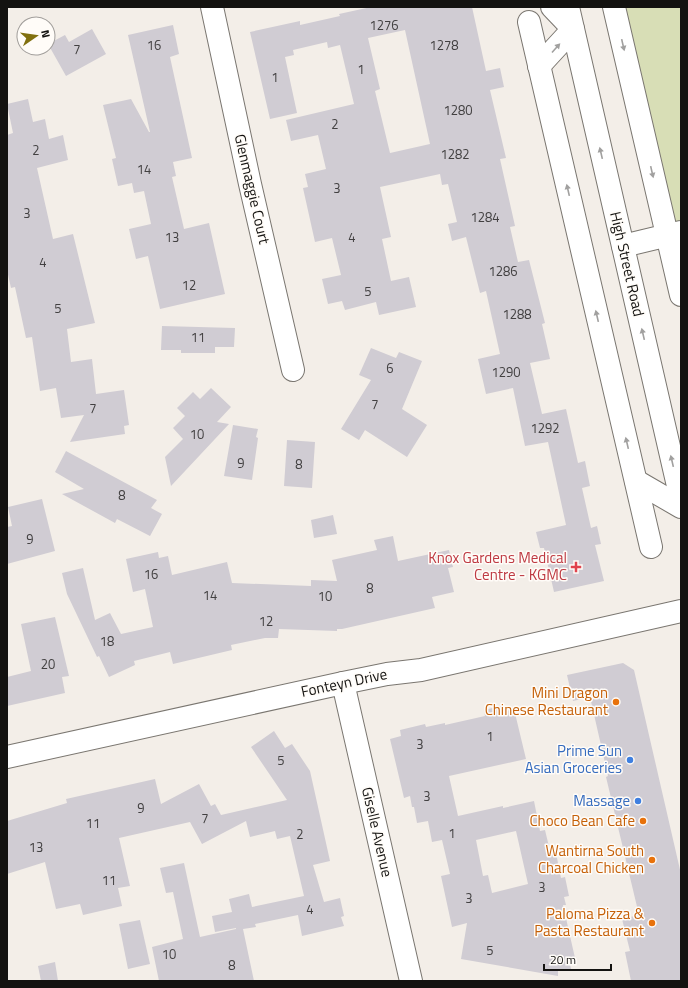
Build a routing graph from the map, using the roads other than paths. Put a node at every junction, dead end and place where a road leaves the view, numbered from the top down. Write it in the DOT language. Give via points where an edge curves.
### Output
graph roads {
  1 [pos="212,7"];
  2 [pos="552,7"];
  3 [pos="568,7"];
  4 [pos="614,7"];
  5 [pos="529,22"];
  6 [pos="573,29"];
  7 [pos="539,66"];
  8 [pos="674,234"];
  9 [pos="623,246"];
  10 [pos="681,296"];
  11 [pos="293,370"];
  12 [pos="636,481"];
  13 [pos="681,499"];
  14 [pos="681,507"];
  15 [pos="651,547"];
  16 [pos="681,611"];
  17 [pos="342,683"];
  18 [pos="7,757"];
  19 [pos="411,981"];
  1 -- 11 [label="street, Glenmaggie Court"];
  2 -- 6 [label="street"];
  3 -- 6 [label="street, High Street Road"];
  4 -- 8 [label="street, one-way"];
  5 -- 7 [label="street"];
  7 -- 6 [label="street, one-way"];
  9 -- 6 [label="street, High Street Road, one-way"];
  12 -- 7 [label="street, one-way"];
  8 -- 9 [label="street"];
  8 -- 10 [label="street"];
  13 -- 9 [label="street, High Street Road, one-way"];
  12 -- 14 [label="street"];
  12 -- 15 [label="street"];
  16 -- 17 [label="street, Fonteyn Drive" via="421,670"];
  17 -- 18 [label="street, Fonteyn Drive"];
  17 -- 19 [label="street, Giselle Avenue"];
}
